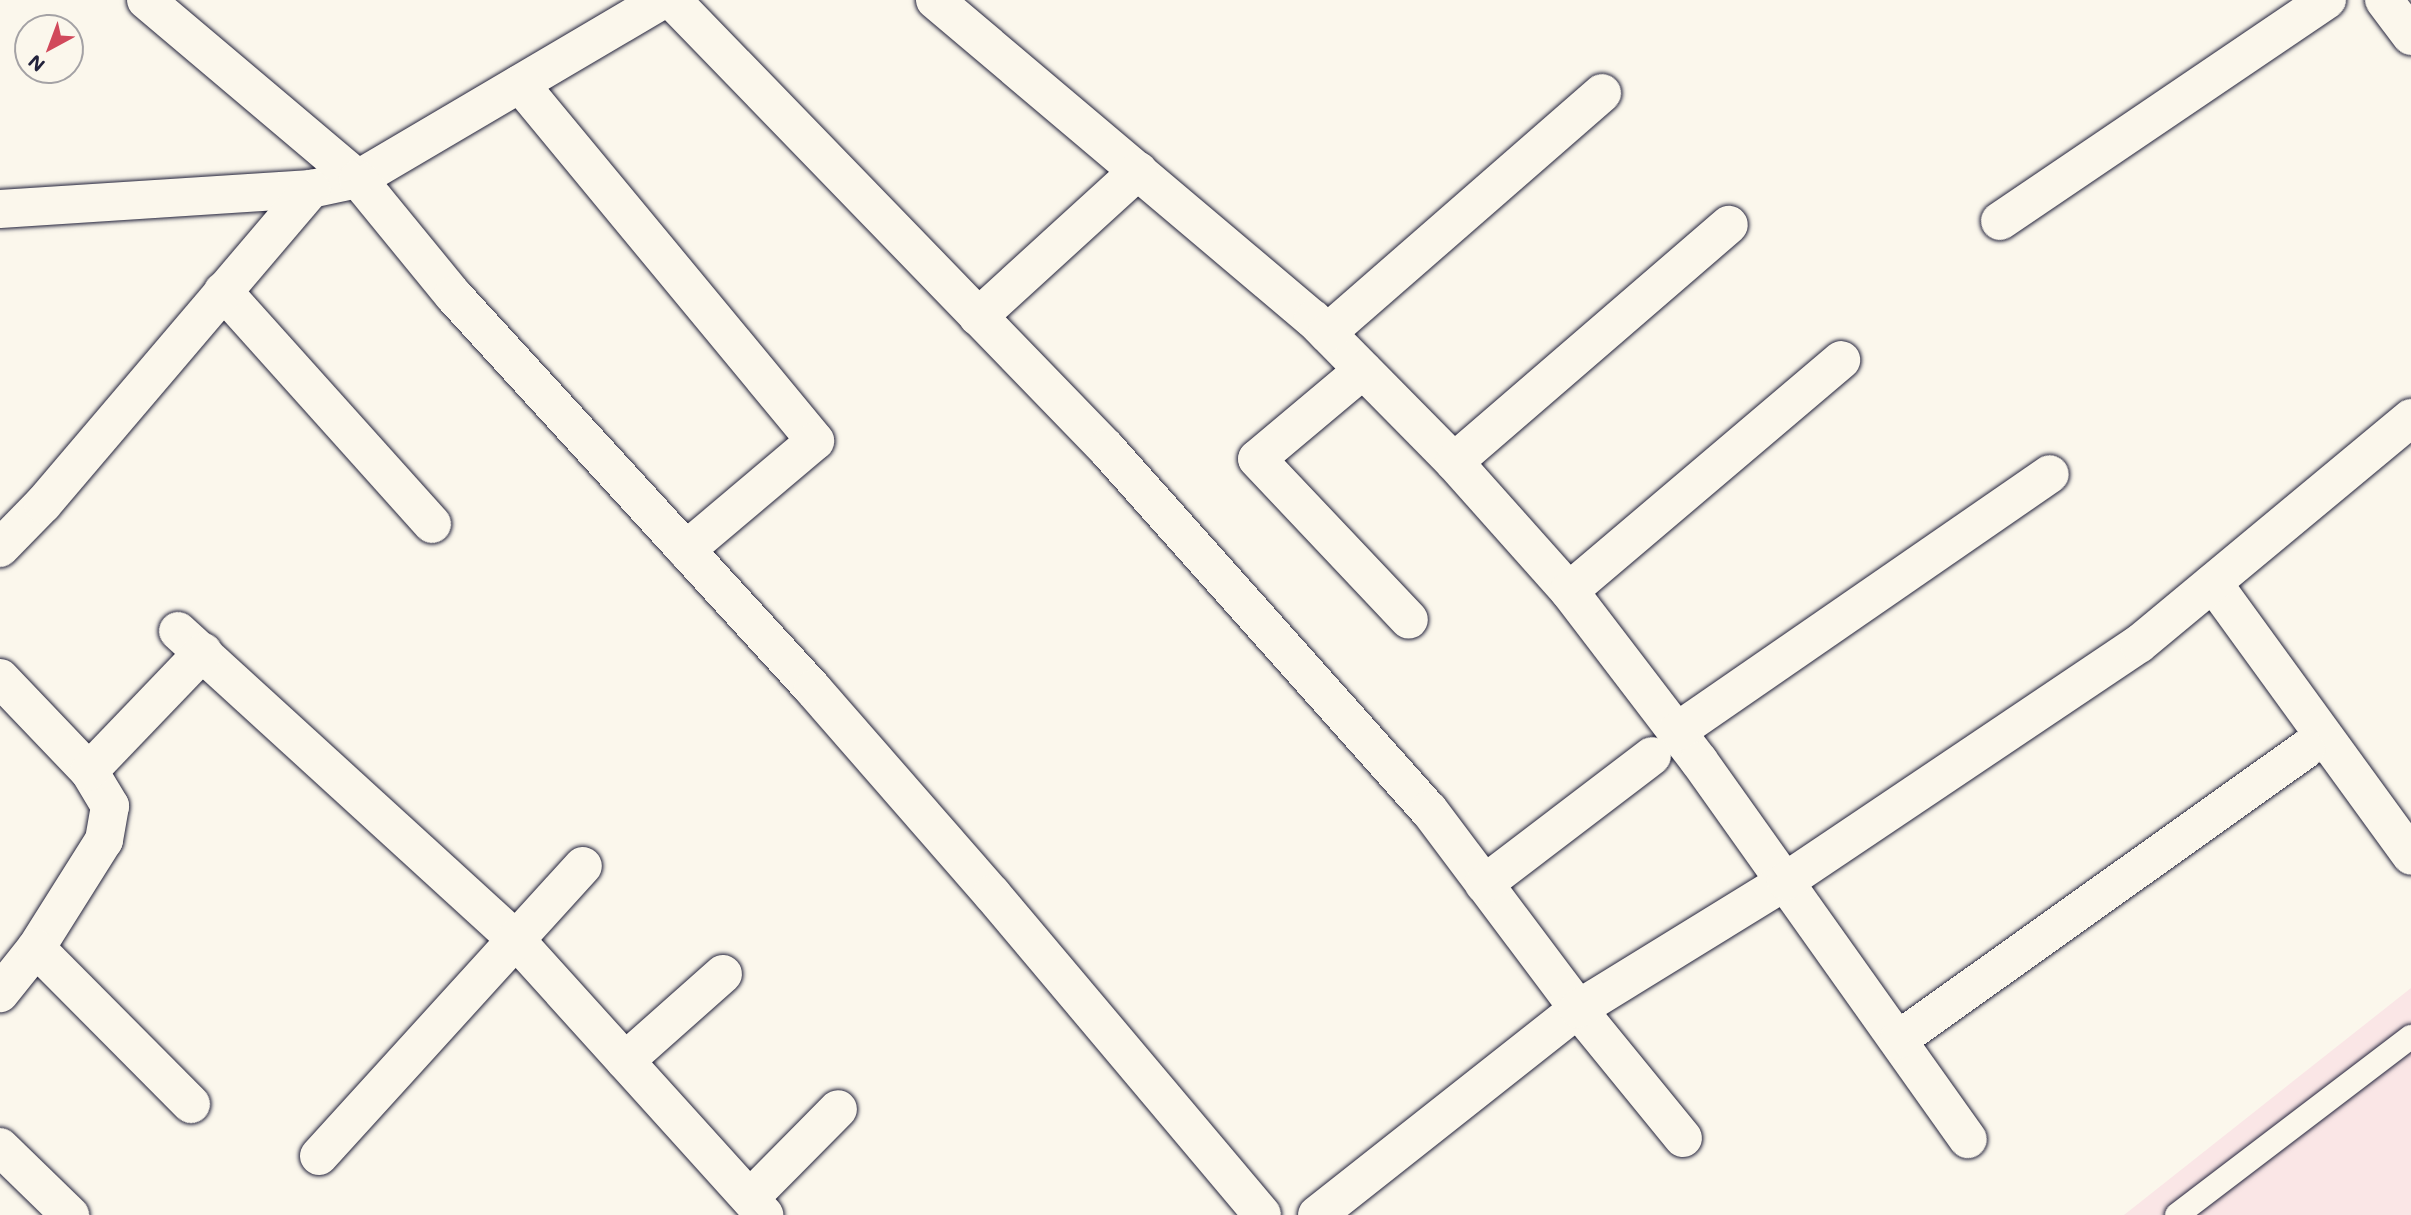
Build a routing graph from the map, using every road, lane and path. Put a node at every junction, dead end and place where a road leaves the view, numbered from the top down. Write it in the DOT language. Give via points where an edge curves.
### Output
graph roads {
  1 [pos="146,0"];
  2 [pos="662,0"];
  3 [pos="672,0"];
  4 [pos="935,0"];
  5 [pos="2327,0"];
  6 [pos="2384,0"];
  7 [pos="2411,36"];
  8 [pos="520,84"];
  9 [pos="1602,93"];
  10 [pos="1138,171"];
  11 [pos="358,179"];
  12 [pos="312,189"];
  13 [pos="0,209"];
  14 [pos="2000,221"];
  15 [pos="1728,225"];
  16 [pos="223,291"];
  17 [pos="978,317"];
  18 [pos="1327,333"];
  19 [pos="1841,360"];
  20 [pos="1363,370"];
  21 [pos="2411,418"];
  22 [pos="1454,462"];
  23 [pos="2050,474"];
  24 [pos="432,524"];
  25 [pos="0,548"];
  26 [pos="686,550"];
  27 [pos="2213,583"];
  28 [pos="1569,591"];
  29 [pos="1409,620"];
  30 [pos="0,678"];
  31 [pos="1664,744"];
  32 [pos="2306,749"];
  33 [pos="89,771"];
  34 [pos="2411,856"];
  35 [pos="583,866"];
  36 [pos="1786,881"];
  37 [pos="1484,884"];
  38 [pos="515,939"];
  39 [pos="36,948"];
  40 [pos="723,974"];
  41 [pos="0,993"];
  42 [pos="1578,1009"];
  43 [pos="2411,1037"];
  44 [pos="1898,1040"];
  45 [pos="625,1061"];
  46 [pos="191,1104"];
  47 [pos="838,1109"];
  48 [pos="1683,1138"];
  49 [pos="1968,1139"];
  50 [pos="0,1147"];
  51 [pos="318,1156"];
  52 [pos="757,1207"];
  53 [pos="70,1215"];
  54 [pos="1262,1215"];
  55 [pos="1317,1215"];
  56 [pos="2177,1215"];
  1 -- 11 [label="street"];
  2 -- 8 [label="street"];
  3 -- 17 [label="street"];
  4 -- 10 [label="street"];
  5 -- 14 [label="street"];
  6 -- 7 [label="street"];
  8 -- 11 [label="street"];
  8 -- 26 [label="street" via="815,440"];
  9 -- 18 [label="street"];
  10 -- 17 [label="street"];
  10 -- 18 [label="street"];
  11 -- 12 [label="street"];
  11 -- 26 [label="street" via="453,295"];
  12 -- 13 [label="street"];
  12 -- 16 [label="street"];
  15 -- 22 [label="street"];
  16 -- 24 [label="street"];
  16 -- 25 [label="street" via="43,504"];
  17 -- 37 [label="street" via="1106,448 1429,810"];
  18 -- 20 [label="street"];
  19 -- 28 [label="street"];
  20 -- 22 [label="street"];
  20 -- 29 [label="street" via="1257,459"];
  21 -- 27 [label="street"];
  22 -- 28 [label="street"];
  23 -- 31 [label="street"];
  26 -- 54 [label="street" via="992,894"];
  27 -- 34 [label="street"];
  27 -- 36 [label="street" via="2139,644"];
  28 -- 31 [label="street"];
  30 -- 33 [label="street"];
  31 -- 36 [label="street"];
  31 -- 37 [label="street"];
  32 -- 44 [label="street"];
  33 -- 38 [label="street" via="190,642"];
  33 -- 39 [label="street" via="110,806 104,840"];
  35 -- 38 [label="street"];
  36 -- 42 [label="street"];
  36 -- 44 [label="street"];
  37 -- 42 [label="street"];
  38 -- 45 [label="street"];
  38 -- 51 [label="street"];
  39 -- 41 [label="street"];
  39 -- 46 [label="street"];
  40 -- 45 [label="street"];
  42 -- 48 [label="street"];
  42 -- 55 [label="street"];
  43 -- 56 [label="lane"];
  44 -- 49 [label="street"];
  45 -- 52 [label="street"];
  47 -- 52 [label="street"];
  50 -- 53 [label="street"];
}
